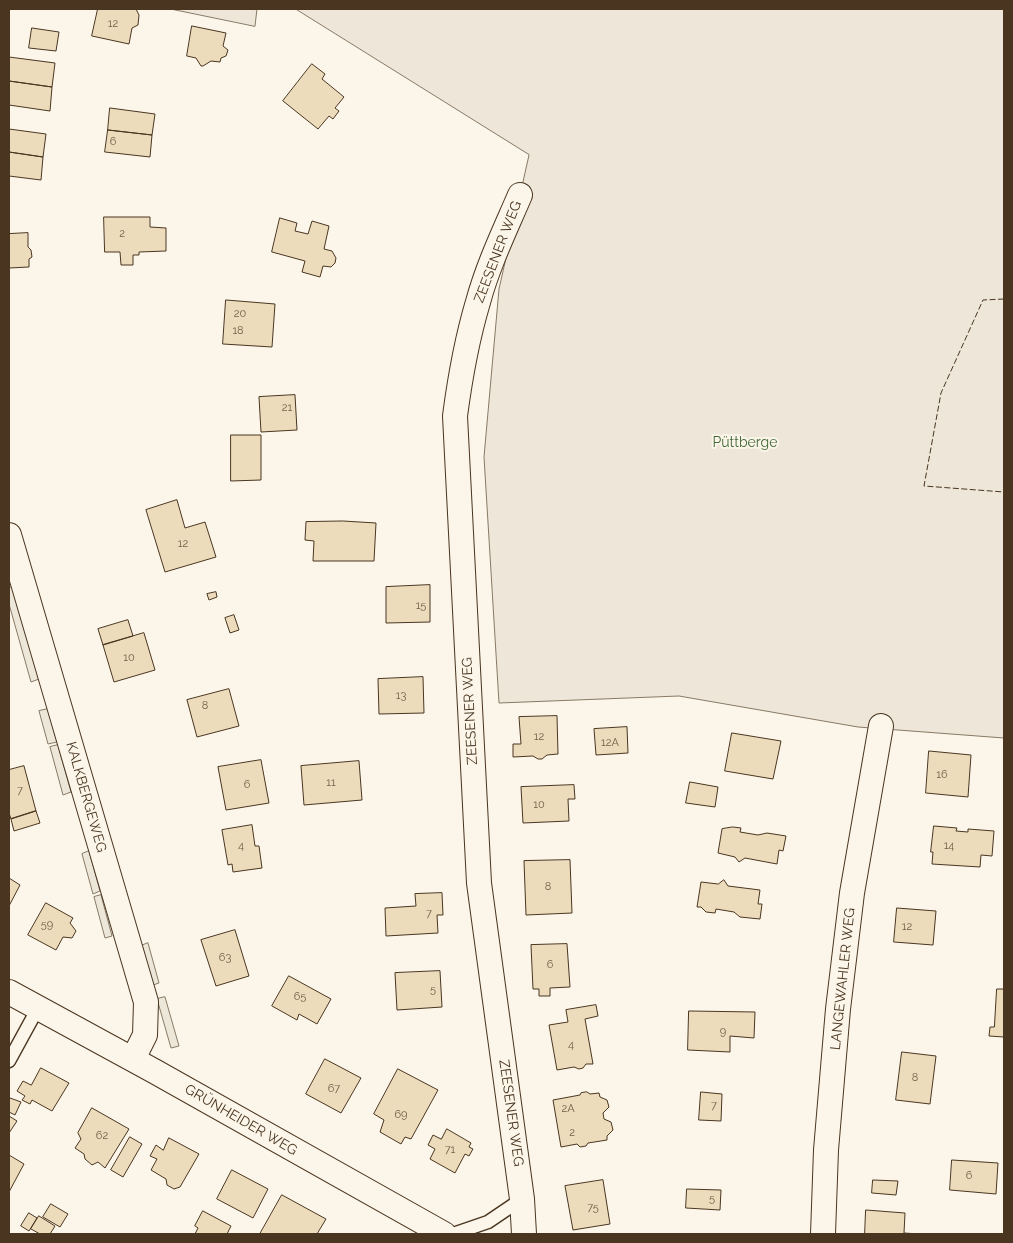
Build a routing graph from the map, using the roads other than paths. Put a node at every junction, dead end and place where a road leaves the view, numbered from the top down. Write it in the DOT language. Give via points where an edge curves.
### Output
graph roads {
  1 [pos="520,195"];
  2 [pos="9,535"];
  3 [pos="881,726"];
  4 [pos="9,992"];
  5 [pos="38,1008"];
  6 [pos="134,1059"];
  7 [pos="9,1061"];
  8 [pos="522,1199"];
  9 [pos="444,1234"];
  10 [pos="453,1234"];
  11 [pos="524,1234"];
  12 [pos="823,1234"];
  1 -- 8 [label="street, ZEESENER WEG" via="490,265 478,303 455,416 479,883"];
  2 -- 6 [label="street, KALKBERGEWEG" via="146,1002 145,1035"];
  3 -- 12 [label="street, LANGEWAHLER WEG" via="852,893 838,1010 826,1150"];
  4 -- 5 [label="street, GRÜNHEIDER WEG"];
  5 -- 6 [label="street, GRÜNHEIDER WEG"];
  5 -- 7 [label="lane"];
  6 -- 9 [label="street, GRÜNHEIDER WEG"];
  8 -- 10 [label="lane" via="488,1222"];
  8 -- 11 [label="street, ZEESENER WEG"];
}
